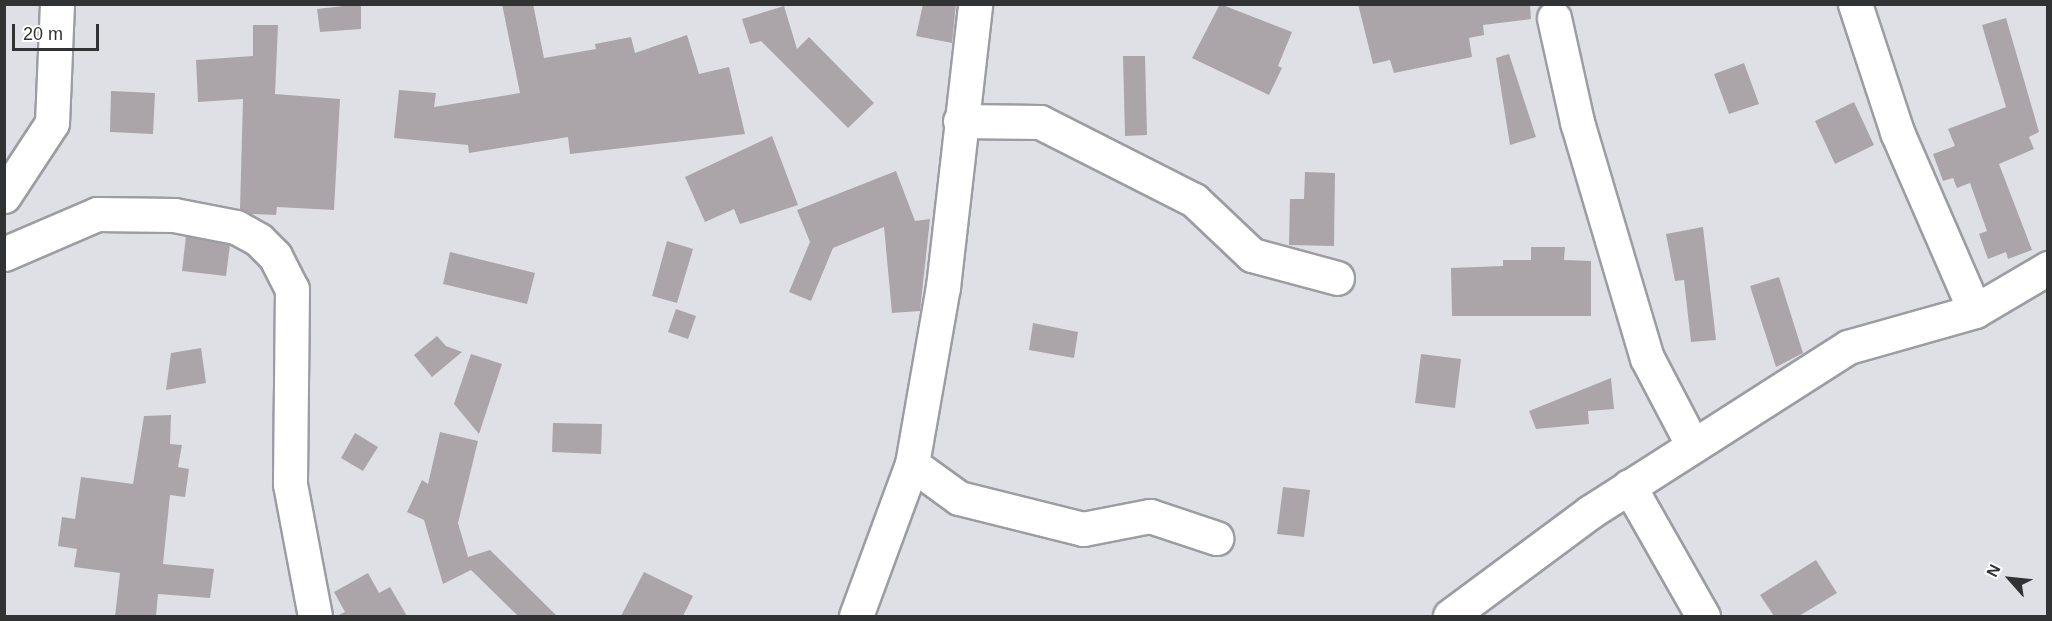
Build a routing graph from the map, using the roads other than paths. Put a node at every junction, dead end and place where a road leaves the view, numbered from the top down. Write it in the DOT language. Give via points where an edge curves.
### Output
graph roads {
  1 [pos="57,4"];
  2 [pos="975,4"];
  3 [pos="1855,4"];
  4 [pos="1554,18"];
  5 [pos="960,121"];
  6 [pos="4,196"];
  7 [pos="4,254"];
  8 [pos="2048,268"];
  9 [pos="1337,278"];
  10 [pos="1975,311"];
  11 [pos="1692,444"];
  12 [pos="912,464"];
  13 [pos="1629,486"];
  14 [pos="1216,538"];
  15 [pos="1468,611"];
  16 [pos="315,616"];
  17 [pos="856,616"];
  18 [pos="1703,616"];
  1 -- 6 [label="street" via="52,123"];
  2 -- 5 [label="street"];
  3 -- 10 [label="street" via="1897,132"];
  4 -- 11 [label="street" via="1577,122 1647,358"];
  5 -- 9 [label="street" via="1040,122 1194,200 1252,255"];
  5 -- 12 [label="street" via="943,287"];
  7 -- 16 [label="street" via="97,214 174,215 236,227 259,240 275,256 292,289 290,484"];
  8 -- 10 [label="street"];
  10 -- 11 [label="street" via="1848,347"];
  11 -- 13 [label="street"];
  12 -- 14 [label="street" via="959,498 1083,529 1150,516"];
  12 -- 17 [label="street"];
  13 -- 15 [label="street"];
  13 -- 18 [label="street"];
}
